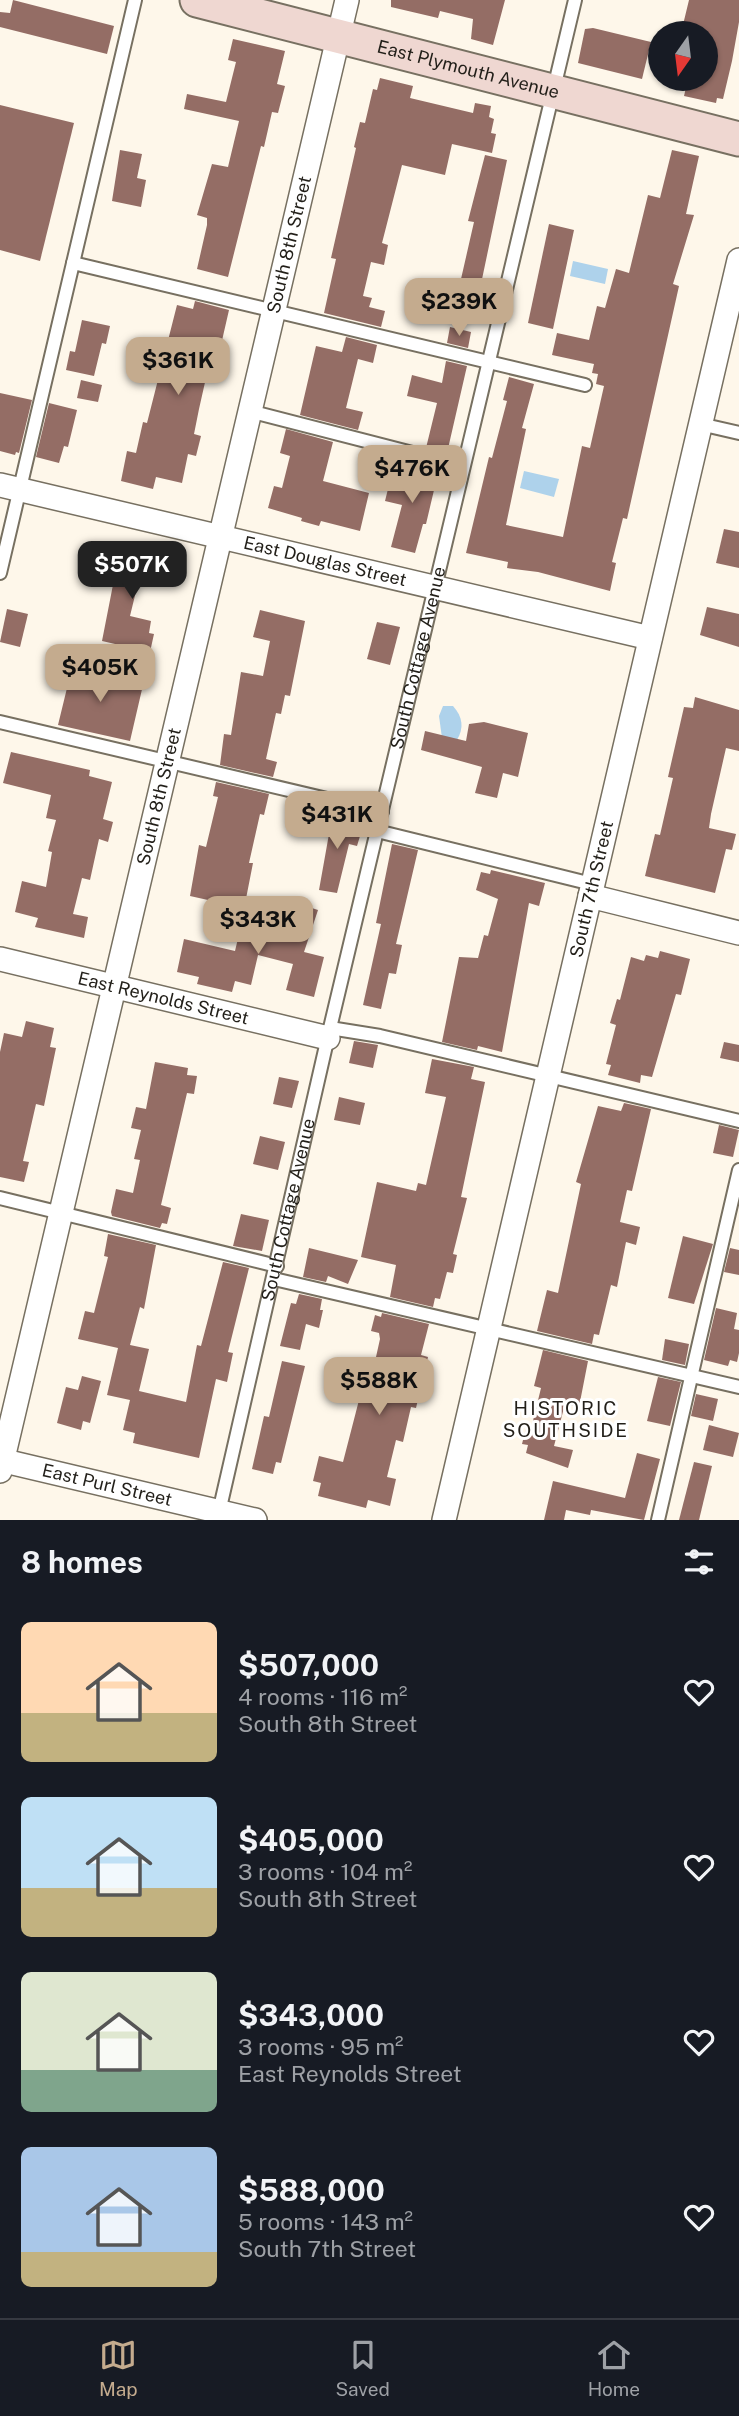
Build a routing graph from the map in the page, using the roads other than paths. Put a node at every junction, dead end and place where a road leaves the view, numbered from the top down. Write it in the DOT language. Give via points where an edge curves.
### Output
graph roads {
  1 [pos="135,0"];
  2 [pos="197,0"];
  3 [pos="347,0"];
  4 [pos="575,0"];
  5 [pos="339,34"];
  6 [pos="553,90"];
  7 [pos="739,139"];
  8 [pos="739,260"];
  9 [pos="73,263"];
  10 [pos="273,313"];
  11 [pos="488,363"];
  12 [pos="585,385"];
  13 [pos="249,411"];
  14 [pos="700,424"];
  15 [pos="739,433"];
  16 [pos="463,467"];
  17 [pos="10,487"];
  18 [pos="219,538"];
  19 [pos="0,573"];
  20 [pos="434,587"];
  21 [pos="650,638"];
  22 [pos="0,722"];
  23 [pos="168,761"];
  24 [pos="382,812"];
  25 [pos="377,831"];
  26 [pos="591,890"];
  27 [pos="739,933"];
  28 [pos="0,959"];
  29 [pos="113,988"];
  30 [pos="329,1033"];
  31 [pos="548,1075"];
  32 [pos="739,1121"];
  33 [pos="739,1170"];
  34 [pos="0,1198"];
  35 [pos="62,1213"];
  36 [pos="734,1216"];
  37 [pos="276,1273"];
  38 [pos="489,1328"];
  39 [pos="691,1376"];
  40 [pos="739,1387"];
  41 [pos="1,1464"];
  42 [pos="218,1516"];
  43 [pos="255,1520"];
  44 [pos="444,1520"];
  45 [pos="658,1520"];
  1 -- 9 [label="lane"];
  2 -- 5 [label="main road, East Plymouth Avenue"];
  3 -- 5 [label="street, South 8th Street"];
  4 -- 6 [label="lane, South Cottage Avenue"];
  5 -- 6 [label="main road, East Plymouth Avenue"];
  5 -- 10 [label="street, South 8th Street"];
  6 -- 7 [label="main road, East Plymouth Avenue"];
  6 -- 11 [label="lane, South Cottage Avenue"];
  8 -- 14 [label="street, South 7th Street"];
  9 -- 10 [label="lane"];
  9 -- 17 [label="lane"];
  10 -- 11 [label="lane"];
  10 -- 13 [label="street, South 8th Street"];
  11 -- 12 [label="lane"];
  11 -- 16 [label="lane, South Cottage Avenue"];
  13 -- 16 [label="lane"];
  13 -- 18 [label="street, South 8th Street"];
  14 -- 15 [label="lane"];
  14 -- 21 [label="street, South 7th Street"];
  16 -- 20 [label="lane, South Cottage Avenue"];
  17 -- 18 [label="street, East Douglas Street"];
  17 -- 19 [label="lane"];
  18 -- 20 [label="street, East Douglas Street"];
  18 -- 23 [label="street, South 8th Street"];
  20 -- 21 [label="street, East Douglas Street"];
  20 -- 24 [label="lane, South Cottage Avenue"];
  21 -- 26 [label="street, South 7th Street"];
  22 -- 23 [label="lane"];
  23 -- 24 [label="lane"];
  23 -- 29 [label="street, South 8th Street"];
  24 -- 25 [label="lane, South Cottage Avenue"];
  25 -- 26 [label="lane"];
  25 -- 30 [label="lane, South Cottage Avenue"];
  26 -- 27 [label="street"];
  26 -- 31 [label="street, South 7th Street"];
  28 -- 29 [label="street, East Reynolds Street"];
  29 -- 30 [label="street, East Reynolds Street"];
  29 -- 35 [label="street, South 8th Street"];
  30 -- 31 [label="lane" via="380,1036"];
  30 -- 37 [label="lane, South Cottage Avenue"];
  31 -- 32 [label="lane"];
  31 -- 38 [label="street, South 7th Street"];
  33 -- 36 [label="lane"];
  34 -- 35 [label="lane"];
  35 -- 37 [label="lane"];
  35 -- 41 [label="street, South 8th Street"];
  36 -- 39 [label="lane"];
  37 -- 38 [label="lane"];
  37 -- 42 [label="lane, South Cottage Avenue"];
  38 -- 39 [label="lane"];
  38 -- 44 [label="street, South 7th Street"];
  39 -- 40 [label="lane"];
  39 -- 45 [label="lane"];
  41 -- 42 [label="street, East Purl Street"];
  42 -- 43 [label="street, East Purl Street"];
}
